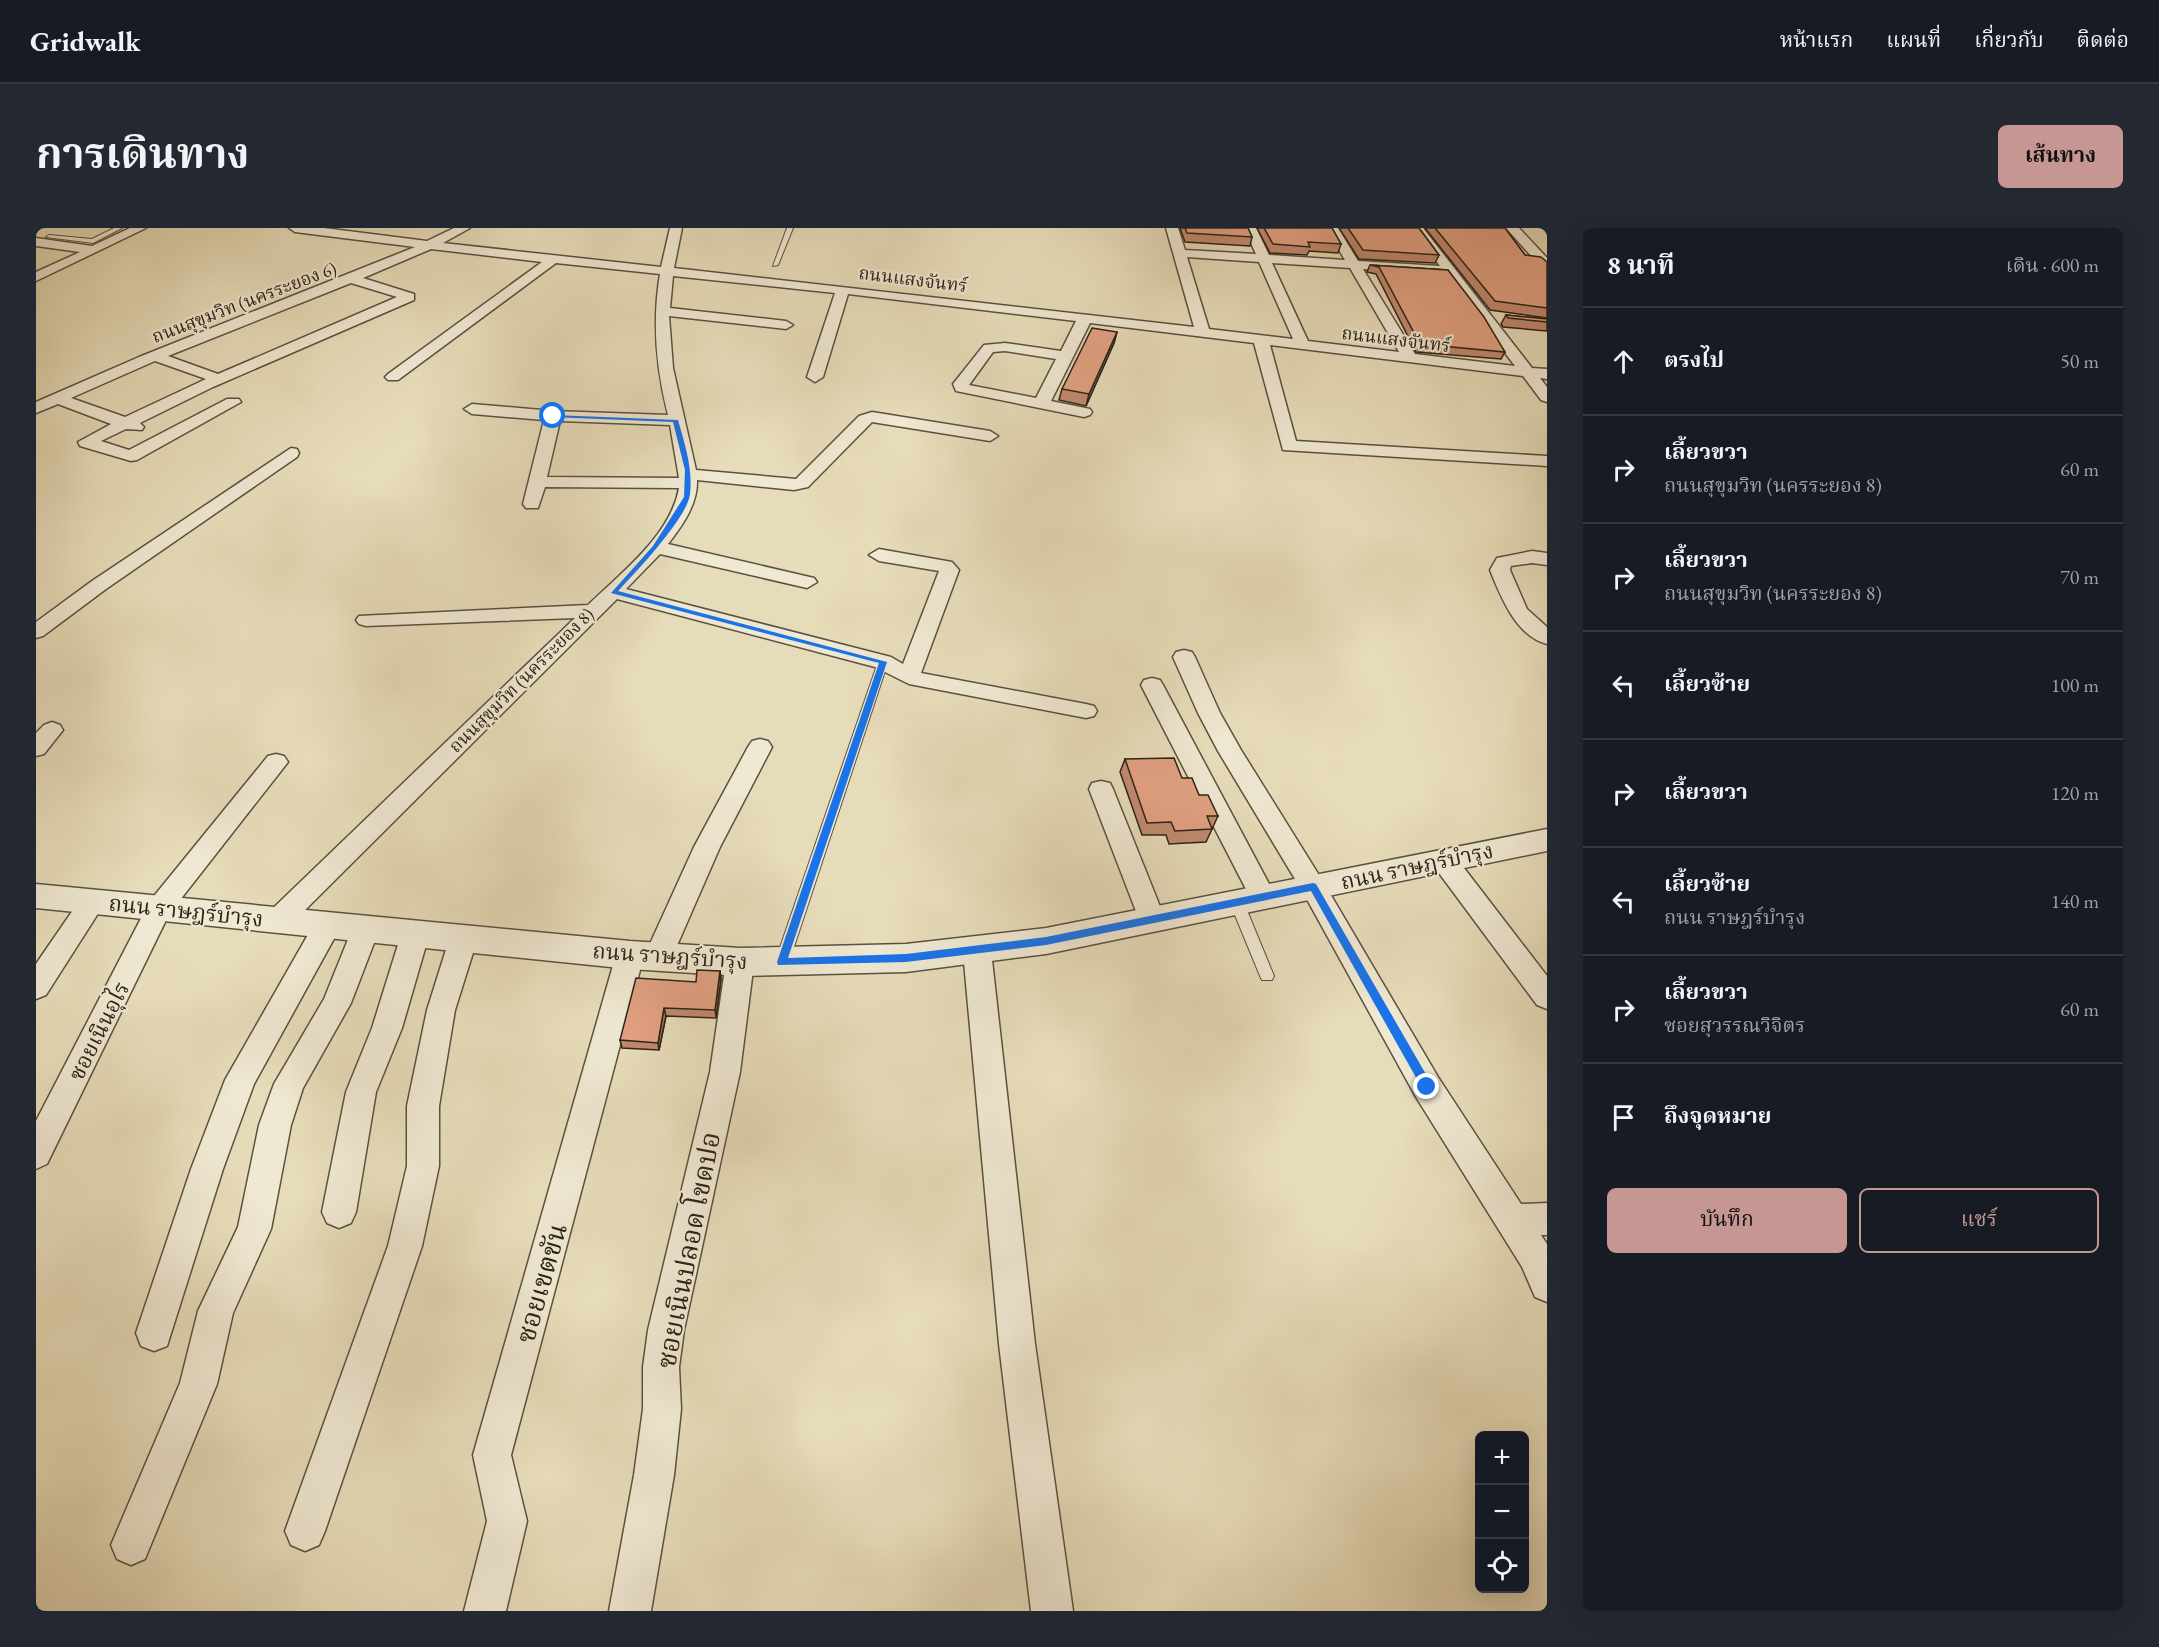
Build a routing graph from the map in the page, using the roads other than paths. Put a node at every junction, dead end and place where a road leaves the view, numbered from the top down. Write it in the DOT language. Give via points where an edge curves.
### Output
graph roads {
  1 [pos="119,228"];
  2 [pos="140,228"];
  3 [pos="295,228"];
  4 [pos="370,228"];
  5 [pos="464,228"];
  6 [pos="676,228"];
  7 [pos="790,228"];
  8 [pos="1172,228"];
  9 [pos="1250,228"];
  10 [pos="1332,228"];
  11 [pos="1417,228"];
  12 [pos="1512,228"];
  13 [pos="357,236"];
  14 [pos="40,242"];
  15 [pos="431,245"];
  16 [pos="95,250"];
  17 [pos="1180,253"];
  18 [pos="555,258"];
  19 [pos="1264,258"];
  20 [pos="775,265"];
  21 [pos="1355,265"];
  22 [pos="1547,265"];
  23 [pos="665,270"];
  24 [pos="1450,271"];
  25 [pos="36,277"];
  26 [pos="352,279"];
  27 [pos="843,289"];
  28 [pos="662,311"];
  29 [pos="1485,316"];
  30 [pos="1085,318"];
  31 [pos="1505,318"];
  32 [pos="786,325"];
  33 [pos="1203,333"];
  34 [pos="1261,340"];
  35 [pos="1303,345"];
  36 [pos="155,356"];
  37 [pos="1065,356"];
  38 [pos="1412,358"];
  39 [pos="1527,372"];
  40 [pos="1547,374"];
  41 [pos="212,376"];
  42 [pos="393,377"];
  43 [pos="815,377"];
  44 [pos="1547,397"];
  45 [pos="58,399"];
  46 [pos="232,402"];
  47 [pos="1041,404"];
  48 [pos="159,406"];
  49 [pos="36,408"];
  50 [pos="472,409"];
  51 [pos="1084,412"];
  52 [pos="553,416"];
  53 [pos="200,419"];
  54 [pos="675,420"];
  55 [pos="125,423"];
  56 [pos="990,436"];
  57 [pos="166,437"];
  58 [pos="291,453"];
  59 [pos="1547,461"];
  60 [pos="688,478"];
  61 [pos="538,482"];
  62 [pos="532,504"];
  63 [pos="655,547"];
  64 [pos="879,555"];
  65 [pos="1547,559"];
  66 [pos="807,582"];
  67 [pos="613,592"];
  68 [pos="591,611"];
  69 [pos="366,620"];
  70 [pos="36,632"];
  71 [pos="1547,638"];
  72 [pos="1184,657"];
  73 [pos="883,662"];
  74 [pos="909,677"];
  75 [pos="1152,685"];
  76 [pos="1086,711"];
  77 [pos="52,730"];
  78 [pos="760,747"];
  79 [pos="36,748"];
  80 [pos="276,762"];
  81 [pos="1101,789"];
  82 [pos="1546,843"];
  83 [pos="1445,862"];
  84 [pos="1313,887"];
  85 [pos="36,896"];
  86 [pos="1250,900"];
  87 [pos="93,901"];
  88 [pos="159,908"];
  89 [pos="1152,919"];
  90 [pos="278,920"];
  91 [pos="327,926"];
  92 [pos="365,930"];
  93 [pos="415,935"];
  94 [pos="463,940"];
  95 [pos="977,951"];
  96 [pos="644,956"];
  97 [pos="741,962"];
  98 [pos="782,962"];
  99 [pos="1267,976"];
  100 [pos="36,987"];
  101 [pos="1547,997"];
  102 [pos="36,1154"];
  103 [pos="339,1212"];
  104 [pos="1547,1220"];
  105 [pos="1512,1221"];
  106 [pos="1547,1285"];
  107 [pos="154,1333"];
  108 [pos="305,1531"];
  109 [pos="131,1545"];
  110 [pos="485,1611"];
  111 [pos="630,1611"];
  112 [pos="1052,1611"];
  1 -- 14 [label="lane" via="93,241"];
  2 -- 16 [label="street"];
  3 -- 13 [label="street, ถนนแสงจันทร์"];
  4 -- 13 [label="street"];
  5 -- 15 [label="street, ถนนสุขุมวิท (นครระยอง 6)"];
  6 -- 23 [label="street"];
  7 -- 20 [label="lane"];
  8 -- 17 [label="street"];
  9 -- 19 [label="street"];
  10 -- 21 [label="street"];
  11 -- 24 [label="street"];
  12 -- 22 [label="street"];
  13 -- 15 [label="street, ถนนแสงจันทร์"];
  14 -- 16 [label="street"];
  15 -- 18 [label="street, ถนนแสงจันทร์"];
  15 -- 26 [label="street, ถนนสุขุมวิท (นครระยอง 6)"];
  16 -- 25 [label="street"];
  17 -- 19 [label="street"];
  17 -- 33 [label="street"];
  18 -- 23 [label="street, ถนนแสงจันทร์"];
  18 -- 42 [label="street"];
  19 -- 21 [label="street"];
  19 -- 35 [label="street"];
  21 -- 24 [label="street"];
  21 -- 38 [label="street"];
  23 -- 27 [label="street, ถนนแสงจันทร์"];
  23 -- 28 [label="street"];
  24 -- 29 [label="street"];
  26 -- 36 [label="street, ถนนสุขุมวิท (นครระยอง 6)"];
  26 -- 48 [label="street" via="409,297"];
  27 -- 30 [label="street, ถนนแสงจันทร์"];
  27 -- 43 [label="street"];
  28 -- 32 [label="street"];
  28 -- 54 [label="street" via="665,368"];
  29 -- 31 [label="street"];
  29 -- 39 [label="street"];
  30 -- 33 [label="street, ถนนแสงจันทร์"];
  30 -- 37 [label="street"];
  33 -- 34 [label="street, ถนนแสงจันทร์"];
  34 -- 35 [label="street, ถนนแสงจันทร์"];
  34 -- 59 [label="street" via="1289,446"];
  35 -- 38 [label="street, ถนนแสงจันทร์"];
  36 -- 41 [label="street"];
  36 -- 45 [label="street, ถนนสุขุมวิท (นครระยอง 6)"];
  37 -- 47 [label="street"];
  37 -- 47 [label="street" via="1005,346 988,348 961,384 966,391"];
  38 -- 39 [label="street, ถนนแสงจันทร์"];
  39 -- 40 [label="street, ถนนแสงจันทร์"];
  39 -- 44 [label="street"];
  45 -- 49 [label="street, ถนนสุขุมวิท (นครระยอง 6)"];
  45 -- 55 [label="street"];
  46 -- 53 [label="street"];
  47 -- 51 [label="street"];
  48 -- 53 [label="street"];
  48 -- 55 [label="street"];
  50 -- 52 [label="street"];
  52 -- 54 [label="street"];
  52 -- 61 [label="street"];
  53 -- 57 [label="street"];
  54 -- 60 [label="street"];
  55 -- 57 [label="street"];
  55 -- 57 [label="street" via="86,442 131,456"];
  56 -- 60 [label="street" via="872,417 865,419 802,483"];
  58 -- 70 [label="street"];
  60 -- 61 [label="street"];
  60 -- 63 [label="street, ถนนสุขุมวิท (นครระยอง 8)" via="687,497"];
  61 -- 62 [label="street"];
  63 -- 66 [label="street"];
  63 -- 67 [label="street, ถนนสุขุมวิท (นครระยอง 8)"];
  64 -- 74 [label="street" via="945,566 949,570"];
  65 -- 71 [label="street" via="1504,561 1500,570 1518,612"];
  67 -- 68 [label="street, ถนนสุขุมวิท (นครระยอง 8)"];
  67 -- 73 [label="street"];
  68 -- 69 [label="street"];
  68 -- 90 [label="street, ถนนสุขุมวิท (นครระยอง 8)"];
  72 -- 84 [label="street" via="1230,752"];
  73 -- 74 [label="street"];
  73 -- 98 [label="lane"];
  74 -- 76 [label="street"];
  75 -- 86 [label="street"];
  77 -- 79 [label="street"];
  78 -- 96 [label="street, ซอยเขตขัน"];
  80 -- 88 [label="street, ซอยเนินอุไร"];
  81 -- 89 [label="street"];
  82 -- 83 [label="street, ถนน ราษฎร์บำรุง"];
  83 -- 84 [label="street, ถนน ราษฎร์บำรุง"];
  83 -- 101 [label="street"];
  84 -- 86 [label="street, ถนน ราษฎร์บำรุง"];
  84 -- 105 [label="street" via="1427,1087"];
  85 -- 87 [label="street, ถนน ราษฎร์บำรุง"];
  86 -- 89 [label="street, ถนน ราษฎร์บำรุง"];
  86 -- 99 [label="lane"];
  87 -- 88 [label="street, ถนน ราษฎร์บำรุง"];
  87 -- 100 [label="street"];
  88 -- 90 [label="street, ถนน ราษฎร์บำรุง"];
  88 -- 102 [label="street, ซอยเนินอุไร"];
  89 -- 95 [label="street, ถนน ราษฎร์บำรุง"];
  90 -- 91 [label="street, ถนน ราษฎร์บำรุง"];
  91 -- 92 [label="street, ถนน ราษฎร์บำรุง"];
  91 -- 107 [label="street" via="240,1080"];
  92 -- 93 [label="street, ถนน ราษฎร์บำรุง"];
  92 -- 109 [label="street" via="337,1003 289,1084 275,1125 254,1229 216,1311 198,1384"];
  93 -- 94 [label="street, ถนน ราษฎร์บำรุง"];
  93 -- 103 [label="street" via="387,1028 361,1092"];
  94 -- 96 [label="street, ถนน ราษฎร์บำรุง"];
  94 -- 108 [label="street" via="439,1020 423,1106 423,1166 405,1246"];
  95 -- 98 [label="street, ถนน ราษฎร์บำรุง"];
  95 -- 112 [label="street" via="1017,1344"];
  96 -- 97 [label="street, ถนน ราษฎร์บำรุง"];
  96 -- 110 [label="street, ซอยเขตขัน" via="492,1455 507,1521"];
  97 -- 98 [label="street, ถนน ราษฎร์บำรุง"];
  97 -- 111 [label="street, ซอยเนินปลอด โขดปอ" via="725,1072 666,1330 654,1476"];
  104 -- 105 [label="street"];
  105 -- 106 [label="street" via="1535,1256"];
}
